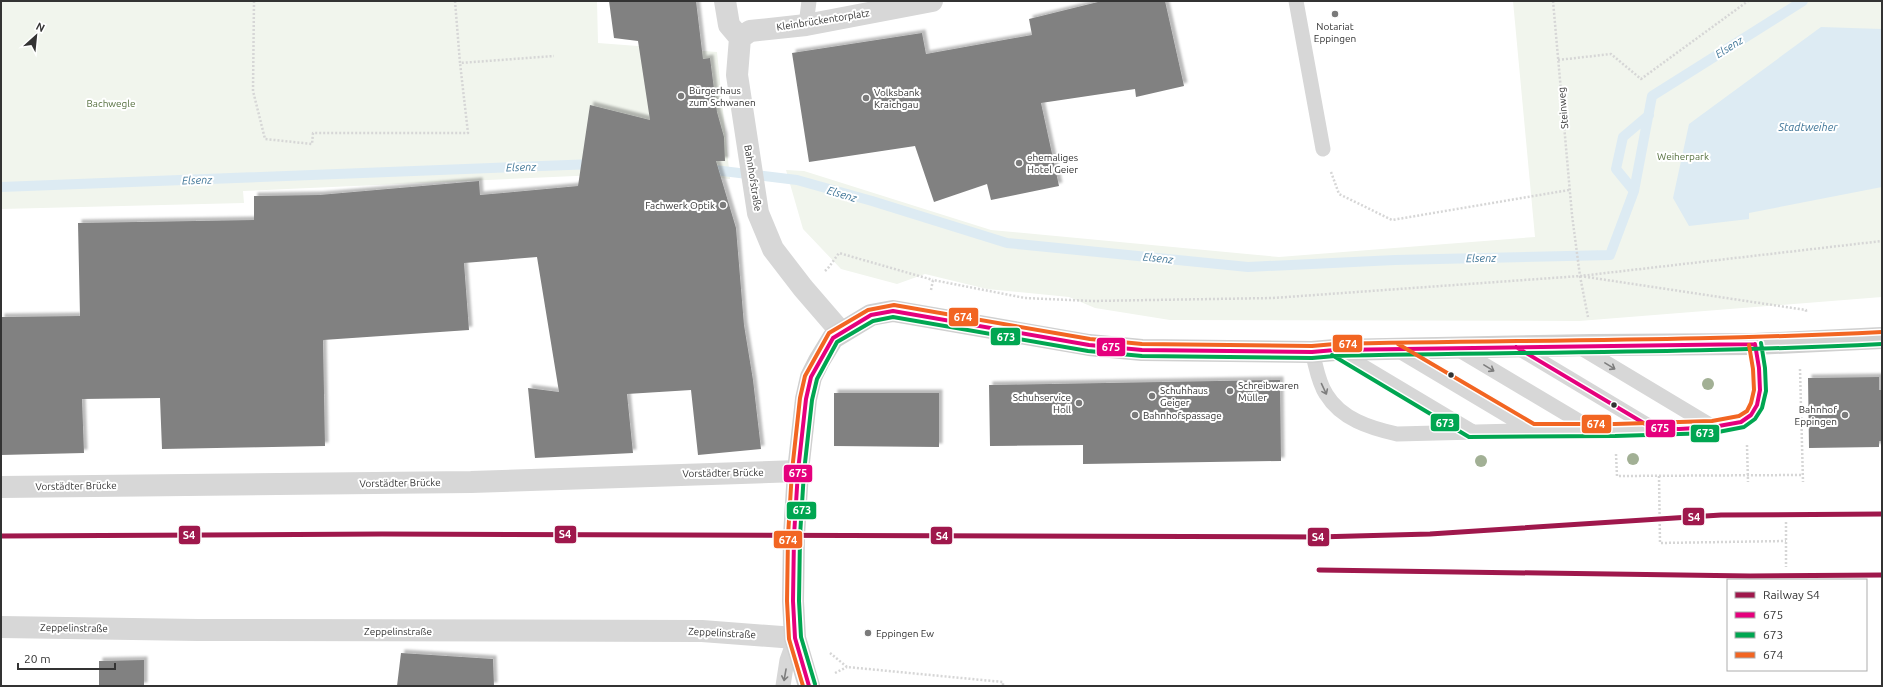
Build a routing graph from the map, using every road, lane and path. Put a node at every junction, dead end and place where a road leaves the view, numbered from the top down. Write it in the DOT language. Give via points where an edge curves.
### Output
graph roads {
  1 [pos="254,1"];
  2 [pos="455,1"];
  3 [pos="725,1"];
  4 [pos="809,1"];
  5 [pos="932,1"];
  6 [pos="1296,1"];
  7 [pos="1553,1"];
  8 [pos="1748,1"];
  9 [pos="806,25"];
  10 [pos="740,38"];
  11 [pos="554,56"];
  12 [pos="1558,60"];
  13 [pos="460,63"];
  14 [pos="1323,149"];
  15 [pos="1569,190"];
  16 [pos="1882,240"];
  17 [pos="1580,276"];
  18 [pos="933,280"];
  19 [pos="803,288"];
  20 [pos="926,316"];
  21 [pos="841,332"];
  22 [pos="1882,338"];
  23 [pos="1808,343"];
  24 [pos="1755,344"];
  25 [pos="1585,345"];
  26 [pos="1516,347"];
  27 [pos="1456,348"];
  28 [pos="1395,349"];
  29 [pos="1336,350"];
  30 [pos="1312,352"];
  31 [pos="1799,369"];
  32 [pos="1712,427"];
  33 [pos="1652,428"];
  34 [pos="1592,429"];
  35 [pos="1532,430"];
  36 [pos="1471,431"];
  37 [pos="1747,443"];
  38 [pos="798,471"];
  39 [pos="1748,475"];
  40 [pos="1802,475"];
  41 [pos="1617,476"];
  42 [pos="1659,476"];
  43 [pos="1748,482"];
  44 [pos="1803,482"];
  45 [pos="1,487"];
  46 [pos="1786,522"];
  47 [pos="1786,541"];
  48 [pos="1786,567"];
  49 [pos="1,627"];
  50 [pos="795,638"];
  51 [pos="783,686"];
  52 [pos="809,686"];
  53 [pos="1002,686"];
  1 -- 13 [label="path" via="253,91 265,139 312,144 313,133 468,133"];
  2 -- 13 [label="path"];
  3 -- 10 [label="street" via="729,25"];
  4 -- 9 [label="lane"];
  5 -- 9 [label="street, Kleinbrückentorplatz"];
  6 -- 14 [label="lane"];
  7 -- 12 [label="path, Steinweg"];
  8 -- 12 [label="path" via="1641,79 1611,54"];
  9 -- 10 [label="street, Kleinbrückentorplatz" via="750,31"];
  10 -- 19 [label="street, Bahnhofstraße" via="737,75 758,213 773,249"];
  11 -- 13 [label="path"];
  12 -- 15 [label="path, Steinweg"];
  14 -- 15 [label="path" via="1339,194 1392,220"];
  15 -- 17 [label="path, Steinweg"];
  16 -- 17 [label="path"];
  17 -- 18 [label="path" via="1274,298 1092,301 1025,298"];
  17 -- 23 [label="path" via="1806,310"];
  17 -- 25 [label="path, Steinweg"];
  18 -- 19 [label="path" via="839,253 829,267"];
  18 -- 20 [label="path"];
  19 -- 21 [label="street, Bahnhofstraße"];
  20 -- 21 [label="street" via="893,311 871,315"];
  20 -- 30 [label="street" via="1089,345 1142,350"];
  21 -- 38 [label="street" via="833,338 811,377"];
  22 -- 23 [label="street"];
  23 -- 24 [label="street"];
  24 -- 25 [label="street"];
  24 -- 32 [label="lane" via="1759,368 1758,405 1751,415 1741,422"];
  25 -- 26 [label="street"];
  25 -- 32 [label="lane, one-way"];
  26 -- 27 [label="street"];
  26 -- 33 [label="lane"];
  27 -- 28 [label="street"];
  27 -- 34 [label="lane, one-way"];
  28 -- 29 [label="street"];
  28 -- 35 [label="lane"];
  29 -- 30 [label="street"];
  29 -- 36 [label="lane"];
  30 -- 36 [label="lane, one-way" via="1325,394 1337,408 1352,418 1374,428 1397,434"];
  31 -- 40 [label="path"];
  32 -- 33 [label="lane"];
  33 -- 34 [label="lane"];
  34 -- 35 [label="lane"];
  35 -- 36 [label="lane"];
  37 -- 39 [label="path"];
  38 -- 45 [label="street, Vorstädter Brücke" via="471,482"];
  38 -- 50 [label="street" via="793,563"];
  39 -- 40 [label="path"];
  39 -- 42 [label="path"];
  39 -- 43 [label="path"];
  40 -- 44 [label="path"];
  41 -- 42 [label="path"];
  42 -- 47 [label="path" via="1660,542"];
  46 -- 47 [label="path"];
  47 -- 48 [label="path"];
  49 -- 50 [label="street, Zeppelinstraße" via="702,631"];
  50 -- 51 [label="lane, one-way" via="787,660"];
  50 -- 52 [label="street"];
  50 -- 53 [label="path" via="822,641 832,657 847,667 1003,682"];
}
